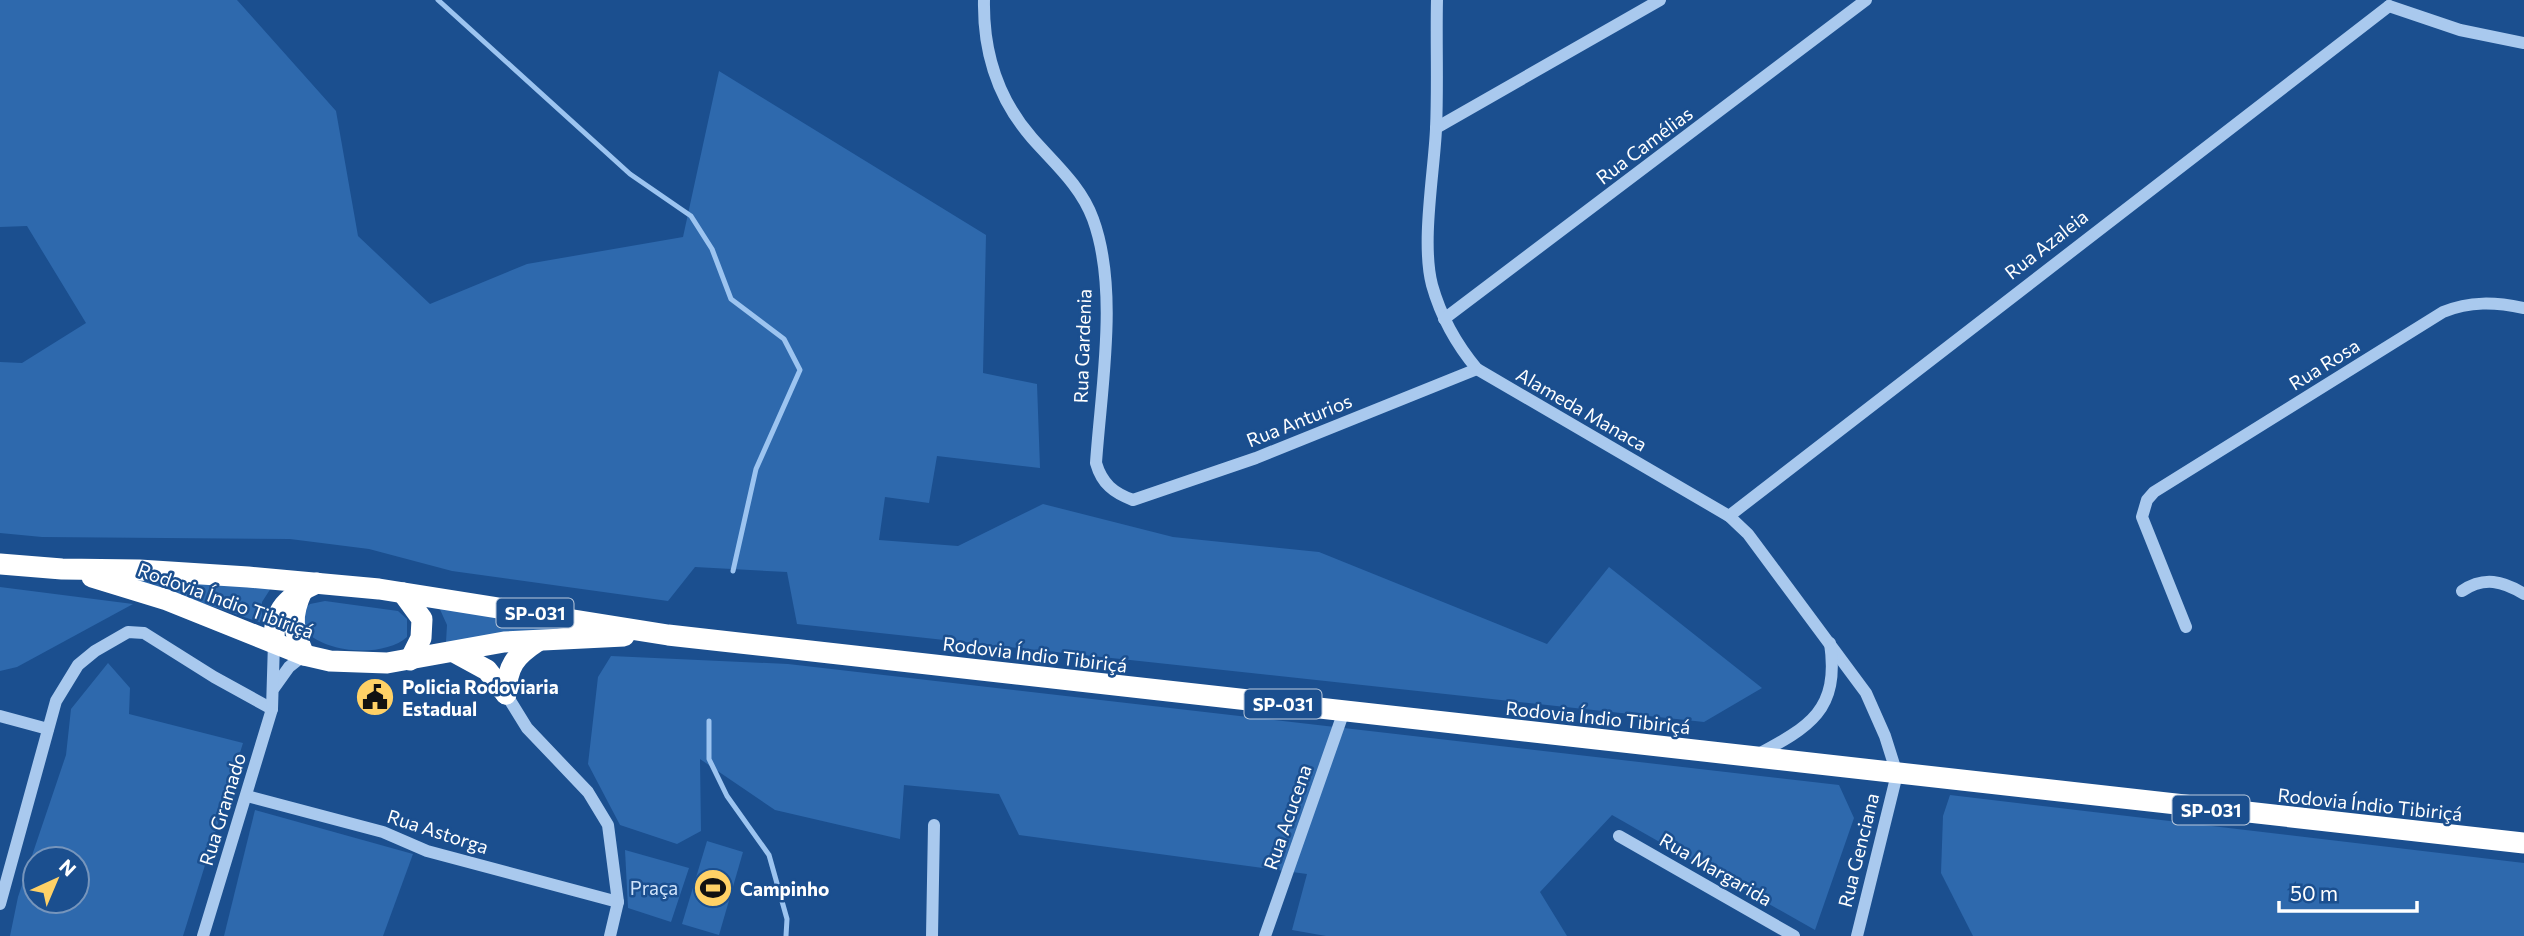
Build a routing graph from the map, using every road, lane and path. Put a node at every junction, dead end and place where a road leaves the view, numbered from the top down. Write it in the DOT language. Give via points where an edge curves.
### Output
graph roads {
  1 [pos="984,0"];
  2 [pos="1437,0"];
  3 [pos="1660,0"];
  4 [pos="1866,0"];
  5 [pos="2387,3"];
  6 [pos="2524,43"];
  7 [pos="1436,128"];
  8 [pos="2524,308"];
  9 [pos="1444,319"];
  10 [pos="1477,369"];
  11 [pos="1133,500"];
  12 [pos="1729,516"];
  13 [pos="0,564"];
  14 [pos="62,569"];
  15 [pos="310,586"];
  16 [pos="2462,591"];
  17 [pos="403,593"];
  18 [pos="2524,594"];
  19 [pos="2186,626"];
  20 [pos="668,635"];
  21 [pos="538,641"];
  22 [pos="274,642"];
  23 [pos="1830,643"];
  24 [pos="454,652"];
  25 [pos="304,655"];
  26 [pos="410,660"];
  27 [pos="272,692"];
  28 [pos="506,694"];
  29 [pos="272,709"];
  30 [pos="1344,711"];
  31 [pos="0,716"];
  32 [pos="48,729"];
  33 [pos="1752,757"];
  34 [pos="1898,774"];
  35 [pos="247,796"];
  36 [pos="934,825"];
  37 [pos="1619,836"];
  38 [pos="2524,843"];
  39 [pos="618,902"];
  40 [pos="0,904"];
  41 [pos="203,936"];
  42 [pos="610,936"];
  43 [pos="932,936"];
  44 [pos="1265,936"];
  45 [pos="1794,936"];
  46 [pos="1857,936"];
  1 -- 11 [label="street, Rua Gardenia" via="988,56 999,89 1017,118 1079,192 1099,238 1106,309 1096,463 1109,487"];
  2 -- 7 [label="street, Alameda Manaca"];
  3 -- 7 [label="street"];
  4 -- 9 [label="street, Rua Camélias"];
  5 -- 6 [label="street" via="2460,30"];
  5 -- 12 [label="street, Rua Azaleia"];
  7 -- 9 [label="street, Alameda Manaca" via="1429,244 1431,282"];
  8 -- 19 [label="street, Rua Rosa" via="2486,303 2443,312 2154,492 2142,517"];
  9 -- 10 [label="street, Alameda Manaca" via="1456,344"];
  10 -- 11 [label="street, Rua Anturios" via="1256,458"];
  10 -- 12 [label="street, Alameda Manaca"];
  12 -- 23 [label="street, Alameda Manaca" via="1748,534"];
  13 -- 14 [label="highway, Rodovia Índio Tibiriçá / SP-031"];
  14 -- 15 [label="highway, Rodovia Índio Tibiriçá / SP-031" via="139,570"];
  14 -- 22 [label="highway, Rodovia Índio Tibiriçá / SP-031" via="167,600"];
  15 -- 17 [label="highway, Rodovia Índio Tibiriçá / SP-031"];
  15 -- 22 [label="highway" via="281,607 273,627"];
  15 -- 25 [label="highway" via="292,613"];
  16 -- 18 [label="street" via="2475,582 2496,581"];
  17 -- 20 [label="highway, Rodovia Índio Tibiriçá / SP-031"];
  17 -- 26 [label="highway" via="422,620 421,638"];
  20 -- 21 [label="highway, Rodovia Índio Tibiriçá / SP-031"];
  20 -- 30 [label="highway, Rodovia Índio Tibiriçá / SP-031"];
  21 -- 24 [label="highway, Rodovia Índio Tibiriçá / SP-031"];
  21 -- 28 [label="highway" via="509,667"];
  22 -- 25 [label="highway, Rodovia Índio Tibiriçá / SP-031"];
  22 -- 27 [label="street, Rua Gramado"];
  23 -- 33 [label="street" via="1833,677 1828,695 1811,721 1799,733"];
  23 -- 34 [label="street, Alameda Manaca" via="1866,693"];
  24 -- 26 [label="highway, Rodovia Índio Tibiriçá / SP-031"];
  24 -- 28 [label="highway" via="487,670"];
  25 -- 26 [label="highway, Rodovia Índio Tibiriçá / SP-031" via="363,664"];
  25 -- 27 [label="street"];
  27 -- 29 [label="street, Rua Gramado"];
  28 -- 39 [label="street" via="527,727 588,792 608,825"];
  29 -- 32 [label="street" via="187,661 153,636 128,632 78,665 62,688"];
  29 -- 35 [label="street, Rua Gramado"];
  30 -- 33 [label="highway, Rodovia Índio Tibiriçá / SP-031"];
  30 -- 44 [label="street, Rua Acucena"];
  31 -- 32 [label="street"];
  32 -- 40 [label="street"];
  33 -- 34 [label="highway, Rodovia Índio Tibiriçá / SP-031"];
  34 -- 38 [label="highway, Rodovia Índio Tibiriçá / SP-031"];
  34 -- 46 [label="street, Rua Genciana"];
  35 -- 39 [label="street, Rua Astorga"];
  35 -- 41 [label="street, Rua Gramado"];
  36 -- 43 [label="street"];
  37 -- 45 [label="street, Rua Margarida"];
  39 -- 42 [label="street"];
}
